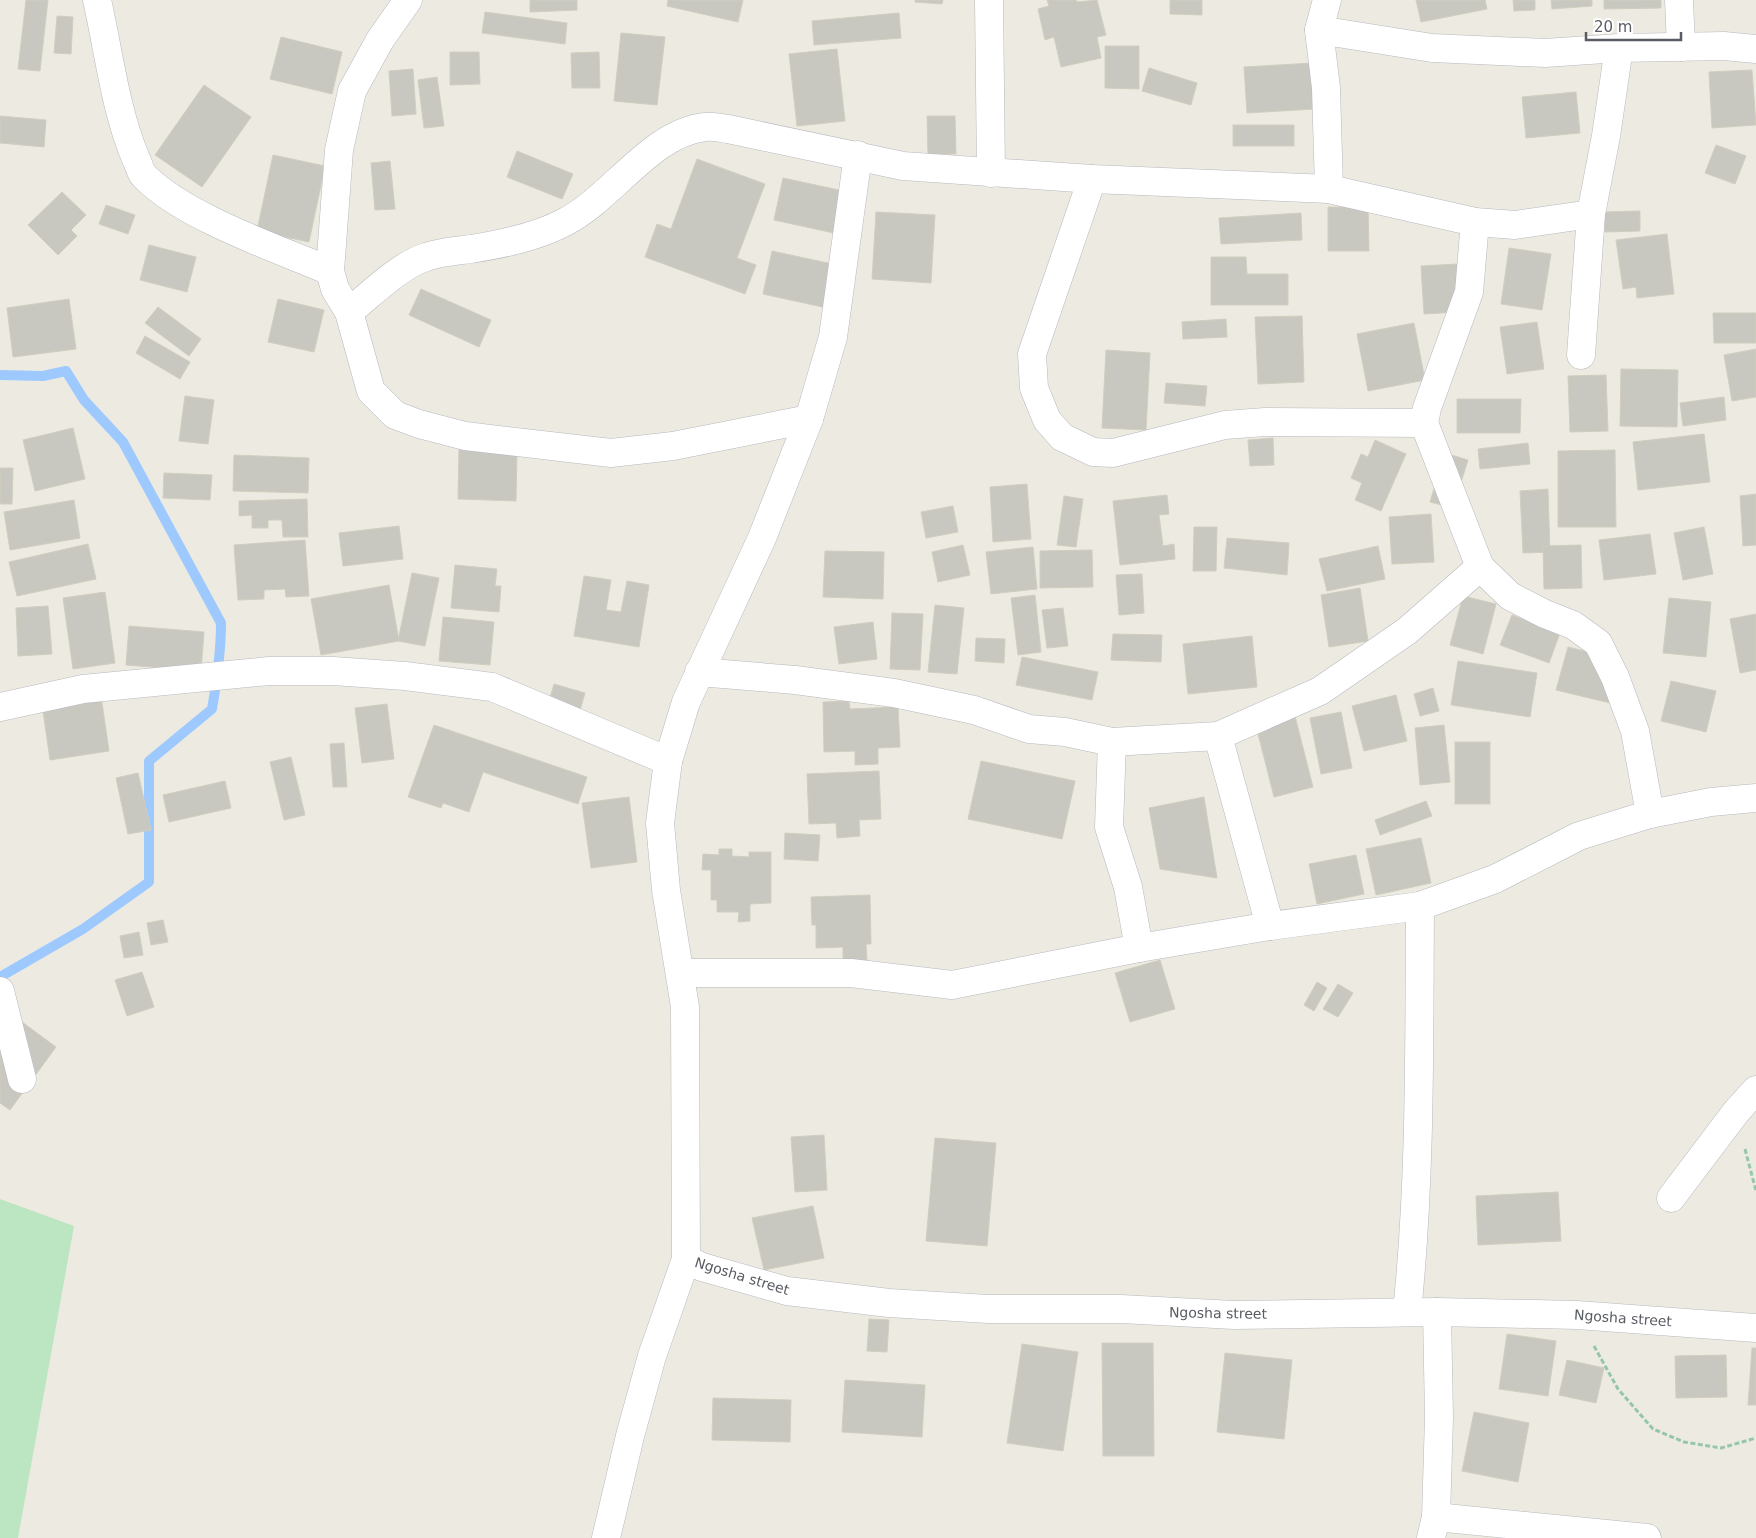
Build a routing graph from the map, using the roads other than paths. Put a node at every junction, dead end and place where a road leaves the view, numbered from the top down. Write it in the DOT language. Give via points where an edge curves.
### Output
graph roads {
  1 [pos="97,0"];
  2 [pos="408,0"];
  3 [pos="989,0"];
  4 [pos="1327,0"];
  5 [pos="1679,0"];
  6 [pos="1319,30"];
  7 [pos="1681,47"];
  8 [pos="1619,48"];
  9 [pos="1756,49"];
  10 [pos="858,155"];
  11 [pos="991,173"];
  12 [pos="1092,179"];
  13 [pos="1329,189"];
  14 [pos="1591,214"];
  15 [pos="1475,222"];
  16 [pos="330,271"];
  17 [pos="349,312"];
  18 [pos="1581,355"];
  19 [pos="809,419"];
  20 [pos="1424,423"];
  21 [pos="1480,567"];
  22 [pos="699,672"];
  23 [pos="0,706"];
  24 [pos="1218,736"];
  25 [pos="1112,742"];
  26 [pos="668,761"];
  27 [pos="1756,798"];
  28 [pos="1650,814"];
  29 [pos="1420,906"];
  30 [pos="1270,926"];
  31 [pos="1139,948"];
  32 [pos="680,973"];
  33 [pos="0,991"];
  34 [pos="22,1079"];
  35 [pos="1756,1090"];
  36 [pos="1671,1198"];
  37 [pos="686,1259"];
  38 [pos="1407,1312"];
  39 [pos="1438,1312"];
  40 [pos="1756,1328"];
  41 [pos="1434,1528"];
  42 [pos="606,1538"];
  43 [pos="1647,1538"];
  1 -- 16 [label="street" via="116,92 143,175 173,198 212,220"];
  2 -- 16 [label="street" via="380,40 352,91 339,150"];
  3 -- 11 [label="street"];
  4 -- 6 [label="street"];
  5 -- 7 [label="street"];
  6 -- 8 [label="street" via="1432,48 1545,53"];
  6 -- 13 [label="street" via="1326,88"];
  7 -- 8 [label="street"];
  7 -- 9 [label="street"];
  8 -- 14 [label="street"];
  10 -- 11 [label="street" via="902,166"];
  10 -- 17 [label="street" via="728,129 706,127 690,131 674,137 649,155 594,203 565,222 495,245 413,262"];
  10 -- 19 [label="street" via="833,337"];
  11 -- 12 [label="street"];
  12 -- 13 [label="street"];
  12 -- 20 [label="street" via="1032,354 1034,388 1047,420 1062,437 1093,452 1113,453 1225,425 1265,422"];
  13 -- 15 [label="street"];
  14 -- 15 [label="street" via="1515,225"];
  14 -- 18 [label="street"];
  15 -- 20 [label="street" via="1469,292"];
  16 -- 17 [label="street" via="335,289"];
  17 -- 19 [label="street" via="371,391 395,414 465,436 611,453 673,446"];
  19 -- 22 [label="street" via="762,538"];
  20 -- 21 [label="street"];
  21 -- 24 [label="street" via="1407,631 1320,691"];
  21 -- 28 [label="street" via="1510,596 1573,625 1598,643 1615,676 1634,731"];
  22 -- 25 [label="street" via="894,693 974,710 1029,729 1065,732"];
  22 -- 26 [label="street"];
  23 -- 26 [label="street" via="83,689 269,671 405,676 492,687"];
  24 -- 25 [label="street"];
  24 -- 30 [label="street"];
  25 -- 31 [label="street" via="1110,828 1128,887"];
  26 -- 32 [label="street" via="660,823 666,890"];
  27 -- 28 [label="street" via="1711,802"];
  28 -- 29 [label="street" via="1580,836 1495,878"];
  29 -- 30 [label="street"];
  29 -- 38 [label="street" via="1415,1212"];
  30 -- 31 [label="street"];
  31 -- 32 [label="street" via="952,985 851,973"];
  32 -- 37 [label="street" via="685,1007"];
  33 -- 34 [label="street"];
  35 -- 36 [label="street"];
  37 -- 38 [label="street, Ngosha street" via="702,1267 787,1291 889,1303 988,1309 1120,1309 1234,1315"];
  37 -- 42 [label="street" via="652,1356"];
  38 -- 39 [label="street, Ngosha street"];
  39 -- 40 [label="street, Ngosha street" via="1578,1314"];
  39 -- 41 [label="street" via="1439,1416"];
  41 -- 43 [label="street"];
}
